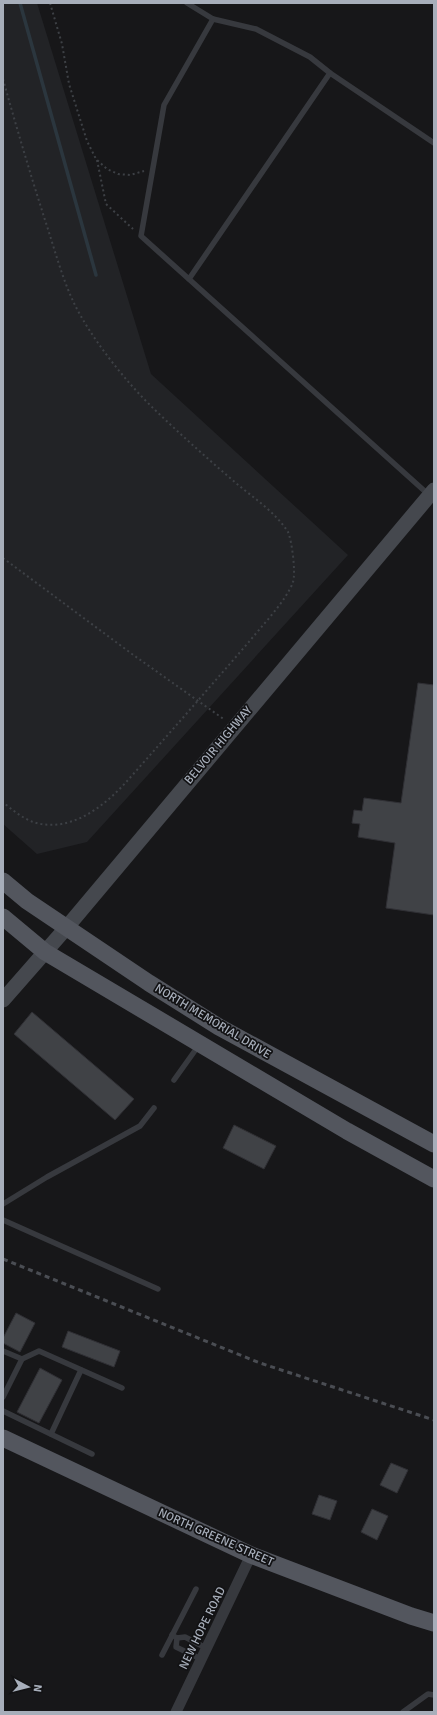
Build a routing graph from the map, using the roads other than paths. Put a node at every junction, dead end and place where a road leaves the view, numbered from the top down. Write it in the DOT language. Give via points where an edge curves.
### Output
graph roads {
  1 [pos="187,3"];
  2 [pos="213,19"];
  3 [pos="330,73"];
  4 [pos="434,143"];
  5 [pos="189,279"];
  6 [pos="432,493"];
  7 [pos="3,881"];
  8 [pos="3,917"];
  9 [pos="67,927"];
  10 [pos="45,952"];
  11 [pos="3,1000"];
  12 [pos="200,1044"];
  13 [pos="174,1080"];
  14 [pos="154,1108"];
  15 [pos="434,1144"];
  16 [pos="434,1178"];
  17 [pos="3,1204"];
  18 [pos="3,1220"];
  19 [pos="158,1289"];
  20 [pos="3,1351"];
  21 [pos="22,1359"];
  22 [pos="81,1370"];
  23 [pos="122,1388"];
  24 [pos="3,1397"];
  25 [pos="3,1411"];
  26 [pos="51,1434"];
  27 [pos="3,1439"];
  28 [pos="92,1454"];
  29 [pos="251,1555"];
  30 [pos="196,1589"];
  31 [pos="434,1622"];
  32 [pos="174,1637"];
  33 [pos="206,1648"];
  34 [pos="162,1655"];
  35 [pos="201,1659"];
  36 [pos="434,1695"];
  37 [pos="176,1712"];
  38 [pos="403,1712"];
  1 -- 2 [label="lane"];
  2 -- 3 [label="lane" via="256,29 310,57"];
  2 -- 5 [label="lane" via="164,105 141,236"];
  3 -- 4 [label="lane"];
  3 -- 5 [label="lane"];
  5 -- 6 [label="lane"];
  6 -- 9 [label="street, BELVOIR HIGHWAY"];
  7 -- 9 [label="main road, NORTH MEMORIAL DRIVE"];
  8 -- 10 [label="main road"];
  9 -- 10 [label="street, BELVOIR HIGHWAY"];
  9 -- 15 [label="main road, NORTH MEMORIAL DRIVE" via="219,1027"];
  10 -- 11 [label="street, BELVOIR HIGHWAY"];
  10 -- 12 [label="main road"];
  12 -- 13 [label="lane"];
  12 -- 16 [label="main road"];
  14 -- 17 [label="lane" via="140,1126"];
  18 -- 19 [label="lane"];
  20 -- 21 [label="lane"];
  21 -- 22 [label="lane" via="39,1351"];
  21 -- 24 [label="lane"];
  22 -- 23 [label="lane"];
  22 -- 26 [label="lane"];
  25 -- 26 [label="lane"];
  26 -- 28 [label="lane"];
  27 -- 29 [label="main road, NORTH GREENE STREET"];
  29 -- 31 [label="main road, NORTH GREENE STREET"];
  29 -- 33 [label="street, NEW HOPE ROAD"];
  30 -- 32 [label="lane"];
  32 -- 33 [label="lane" via="184,1637"];
  32 -- 34 [label="lane"];
  32 -- 35 [label="lane" via="176,1647"];
  33 -- 35 [label="street, NEW HOPE ROAD"];
  35 -- 37 [label="street, NEW HOPE ROAD"];
  36 -- 38 [label="lane" via="428,1694"];
}
